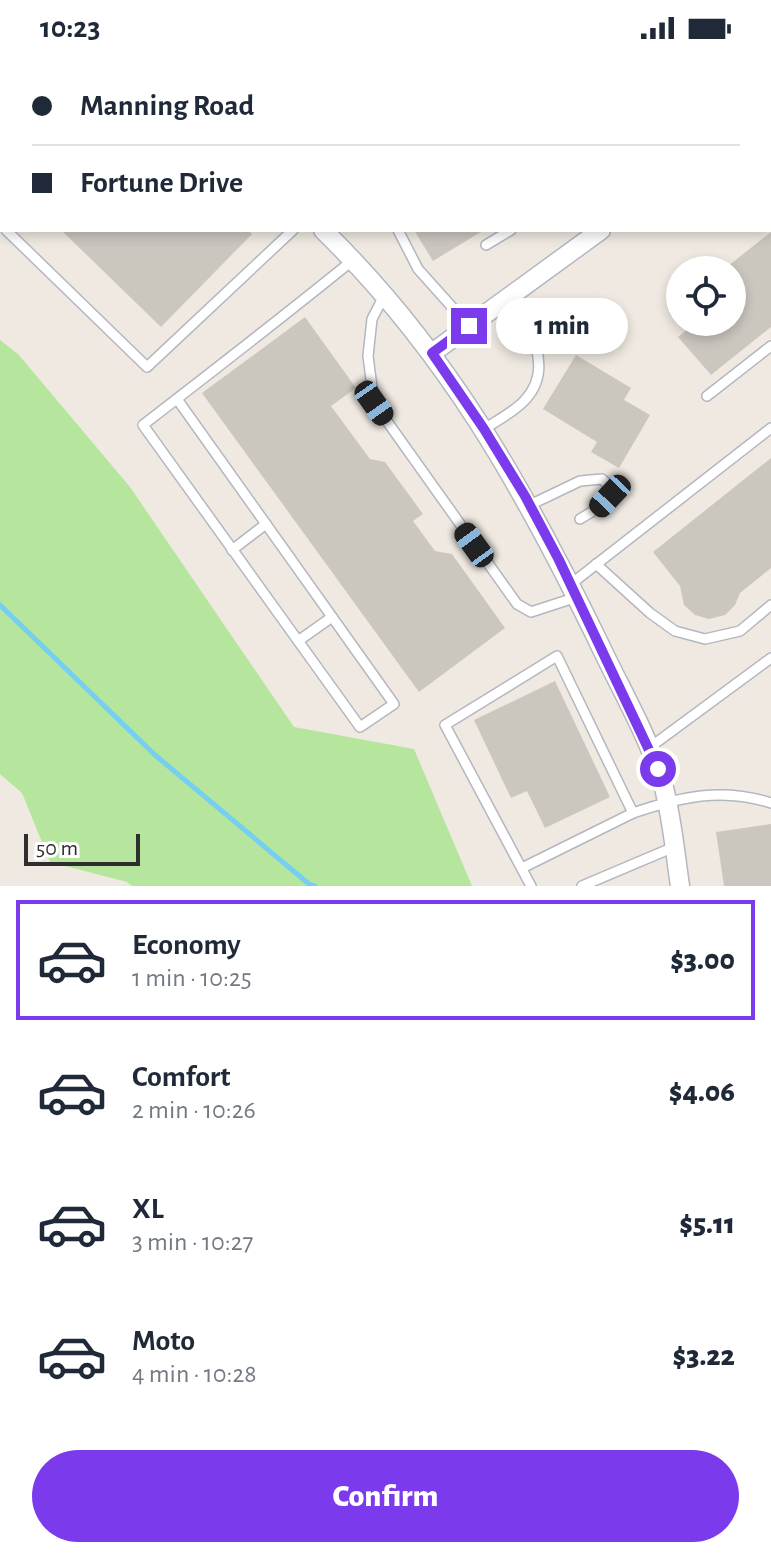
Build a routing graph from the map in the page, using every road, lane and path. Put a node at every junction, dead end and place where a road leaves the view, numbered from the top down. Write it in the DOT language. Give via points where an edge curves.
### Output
graph roads {
  1 [pos="8,232"];
  2 [pos="291,232"];
  3 [pos="325,232"];
  4 [pos="399,232"];
  5 [pos="508,232"];
  6 [pos="593,232"];
  7 [pos="486,245"];
  8 [pos="353,260"];
  9 [pos="385,294"];
  10 [pos="507,298"];
  11 [pos="469,326"];
  12 [pos="771,346"];
  13 [pos="432,353"];
  14 [pos="707,396"];
  15 [pos="177,399"];
  16 [pos="771,428"];
  17 [pos="484,429"];
  18 [pos="530,505"];
  19 [pos="580,519"];
  20 [pos="266,524"];
  21 [pos="232,550"];
  22 [pos="596,564"];
  23 [pos="574,591"];
  24 [pos="771,605"];
  25 [pos="332,617"];
  26 [pos="298,641"];
  27 [pos="771,658"];
  28 [pos="649,748"];
  29 [pos="667,802"];
  30 [pos="771,803"];
  31 [pos="633,813"];
  32 [pos="674,847"];
  33 [pos="522,868"];
  34 [pos="531,886"];
  35 [pos="582,886"];
  36 [pos="680,886"];
  1 -- 2 [label="lane" via="147,367"];
  3 -- 8 [label="street"];
  4 -- 11 [label="lane" via="418,269"];
  5 -- 7 [label="lane"];
  6 -- 10 [label="street"];
  8 -- 9 [label="street"];
  8 -- 15 [label="lane"];
  9 -- 13 [label="street"];
  9 -- 23 [label="lane" via="372,319 368,356 374,403 517,604 531,612"];
  10 -- 11 [label="street"];
  10 -- 17 [label="lane" via="533,337 539,372 525,401"];
  11 -- 13 [label="street"];
  12 -- 14 [label="lane"];
  13 -- 17 [label="street"];
  15 -- 20 [label="lane"];
  15 -- 21 [label="lane" via="143,425"];
  16 -- 22 [label="lane"];
  17 -- 18 [label="street"];
  18 -- 19 [label="lane" via="580,481 602,479 610,496"];
  18 -- 23 [label="street"];
  20 -- 21 [label="lane"];
  20 -- 25 [label="lane"];
  21 -- 26 [label="lane"];
  22 -- 23 [label="lane"];
  22 -- 24 [label="lane" via="675,631 705,639 740,631"];
  23 -- 28 [label="street"];
  25 -- 26 [label="lane"];
  25 -- 26 [label="lane" via="394,704 360,727"];
  27 -- 28 [label="lane"];
  28 -- 29 [label="street"];
  29 -- 30 [label="lane" via="747,795"];
  29 -- 31 [label="lane"];
  29 -- 32 [label="street"];
  31 -- 33 [label="lane"];
  31 -- 33 [label="lane" via="557,656 445,725"];
  32 -- 35 [label="lane"];
  32 -- 36 [label="street"];
  33 -- 34 [label="lane"];
}
